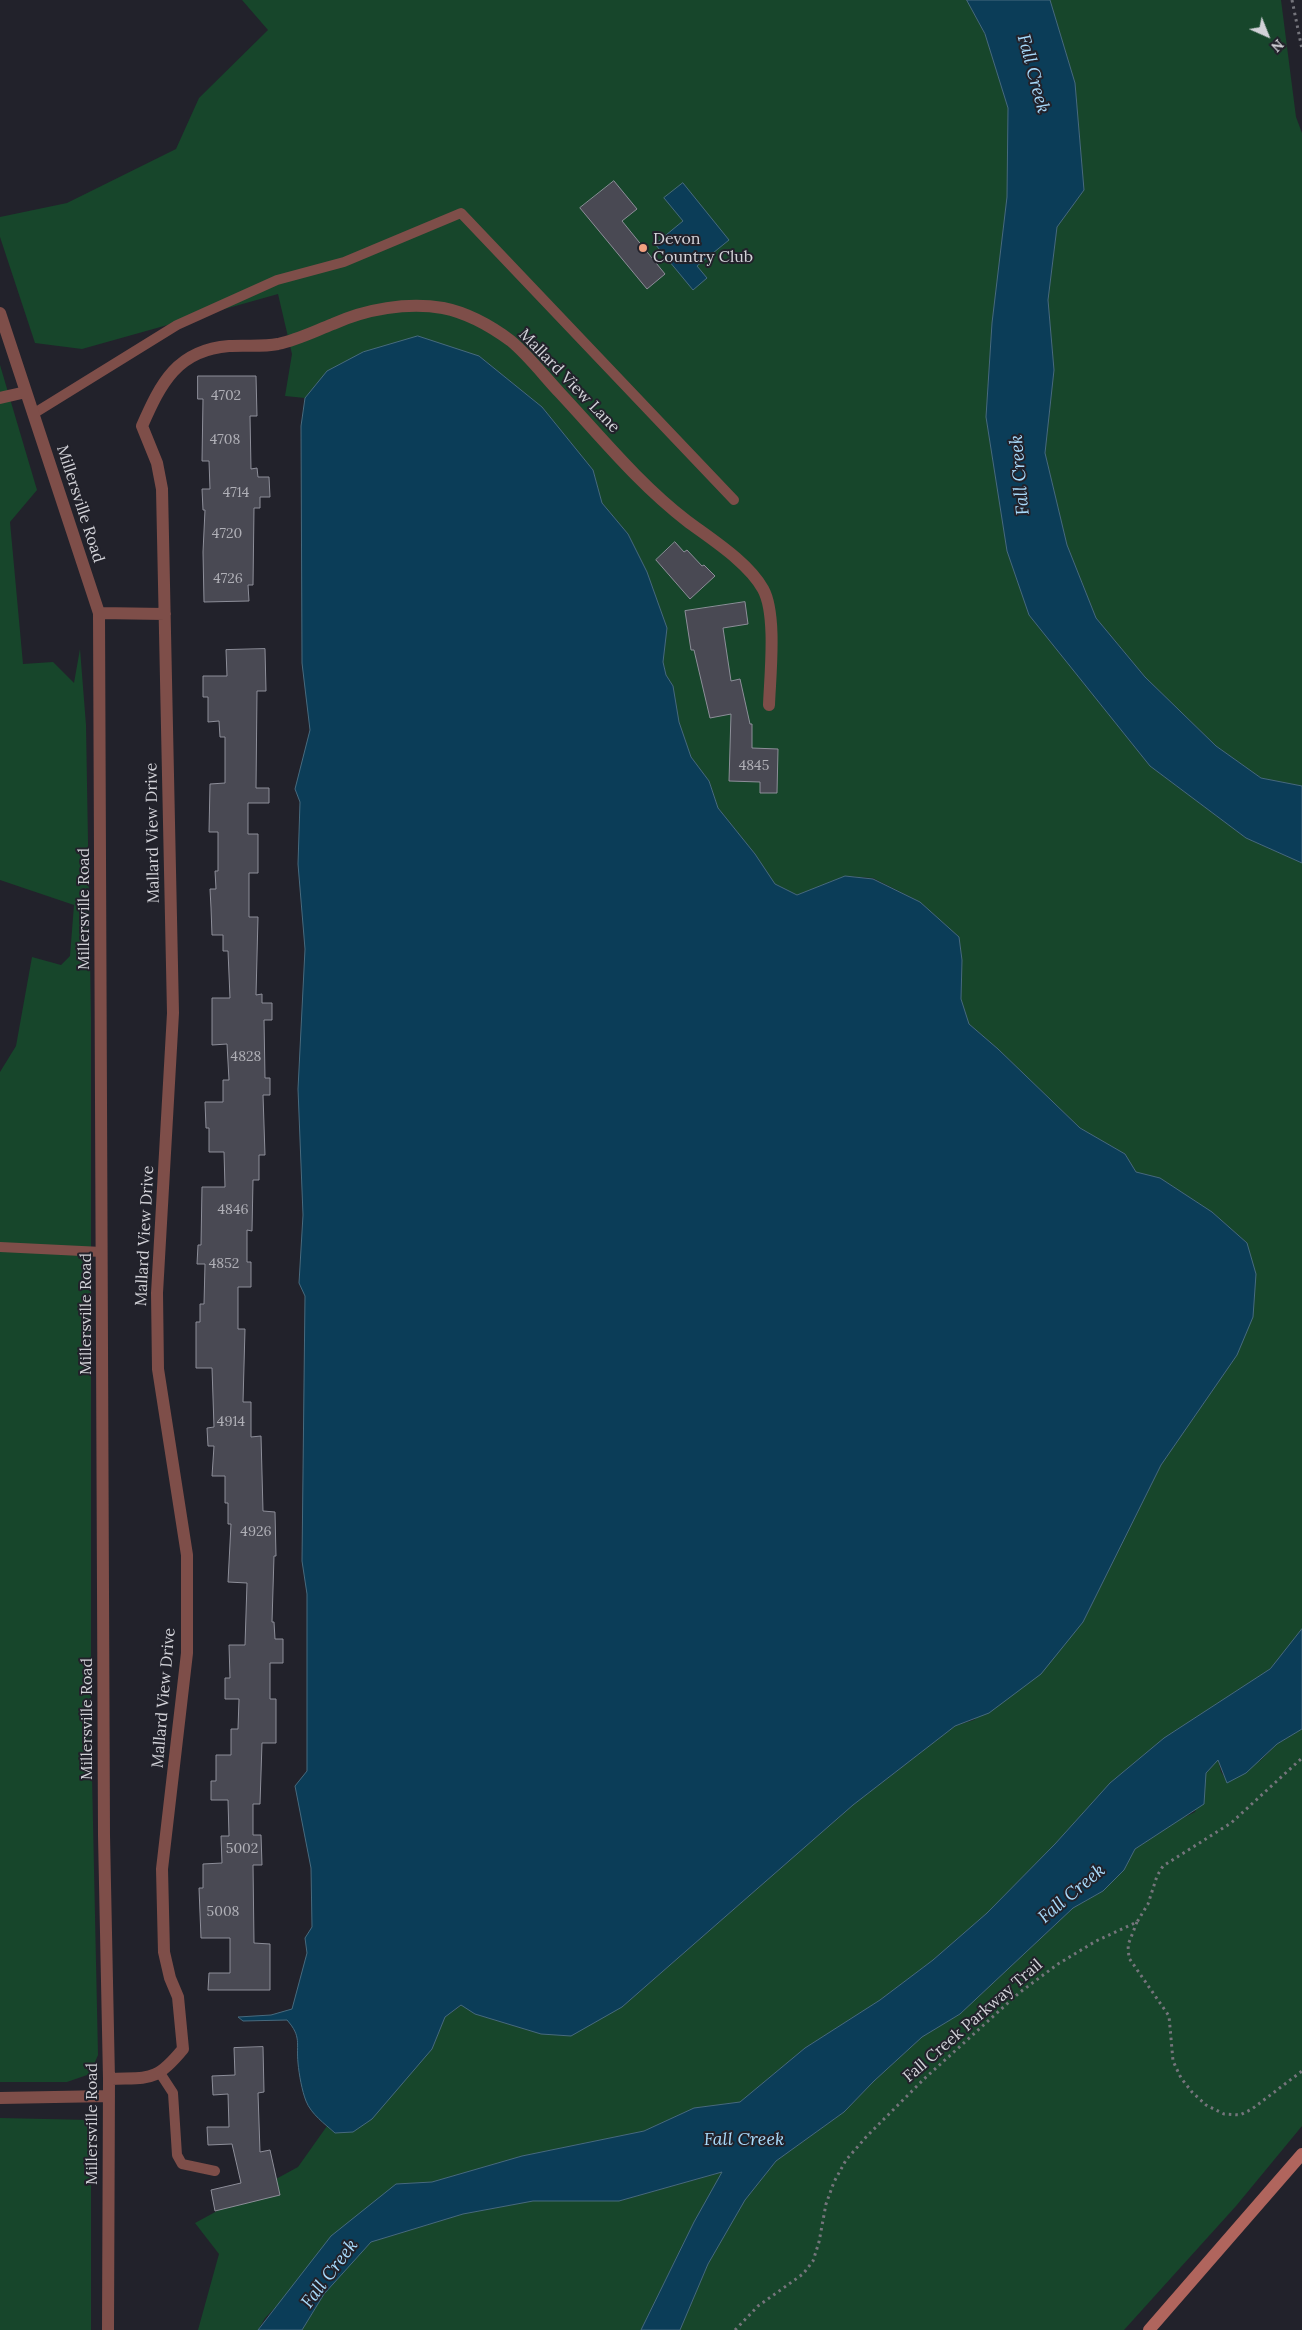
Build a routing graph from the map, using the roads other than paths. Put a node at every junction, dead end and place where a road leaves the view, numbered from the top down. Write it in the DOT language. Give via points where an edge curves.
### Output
graph roads {
  1 [pos="0,313"];
  2 [pos="193,356"];
  3 [pos="26,392"];
  4 [pos="0,398"];
  5 [pos="33,414"];
  6 [pos="734,500"];
  7 [pos="99,613"];
  8 [pos="165,614"];
  9 [pos="769,705"];
  10 [pos="0,1247"];
  11 [pos="102,1252"];
  12 [pos="160,2073"];
  13 [pos="109,2079"];
  14 [pos="108,2096"];
  15 [pos="0,2098"];
  16 [pos="1302,2154"];
  17 [pos="215,2171"];
  18 [pos="108,2330"];
  19 [pos="1149,2330"];
  1 -- 3 [label="street, Millersville Road"];
  2 -- 8 [label="street, Mallard View Drive" via="171,372 158,390 142,426 157,463 162,489"];
  2 -- 9 [label="street, Mallard View Lane" via="222,347 276,344 349,318 406,306 444,309 489,326 520,350 651,490 726,550 760,584 768,599 770,615"];
  3 -- 4 [label="street"];
  3 -- 5 [label="street, Millersville Road"];
  5 -- 6 [label="lane" via="177,325 277,280 344,262 461,213"];
  5 -- 7 [label="street, Millersville Road"];
  7 -- 8 [label="street"];
  7 -- 11 [label="street, Millersville Road"];
  8 -- 12 [label="street, Mallard View Drive" via="173,1013 157,1293 158,1370 187,1555 187,1653 162,1869 164,1952 178,1997 183,2050"];
  10 -- 11 [label="lane"];
  11 -- 13 [label="street, Millersville Road" via="104,1835"];
  12 -- 13 [label="street" via="152,2077"];
  12 -- 17 [label="lane" via="173,2093 177,2155 182,2164"];
  13 -- 14 [label="street, Millersville Road"];
  14 -- 15 [label="street"];
  14 -- 18 [label="street, Millersville Road"];
  16 -- 19 [label="main road"];
}
